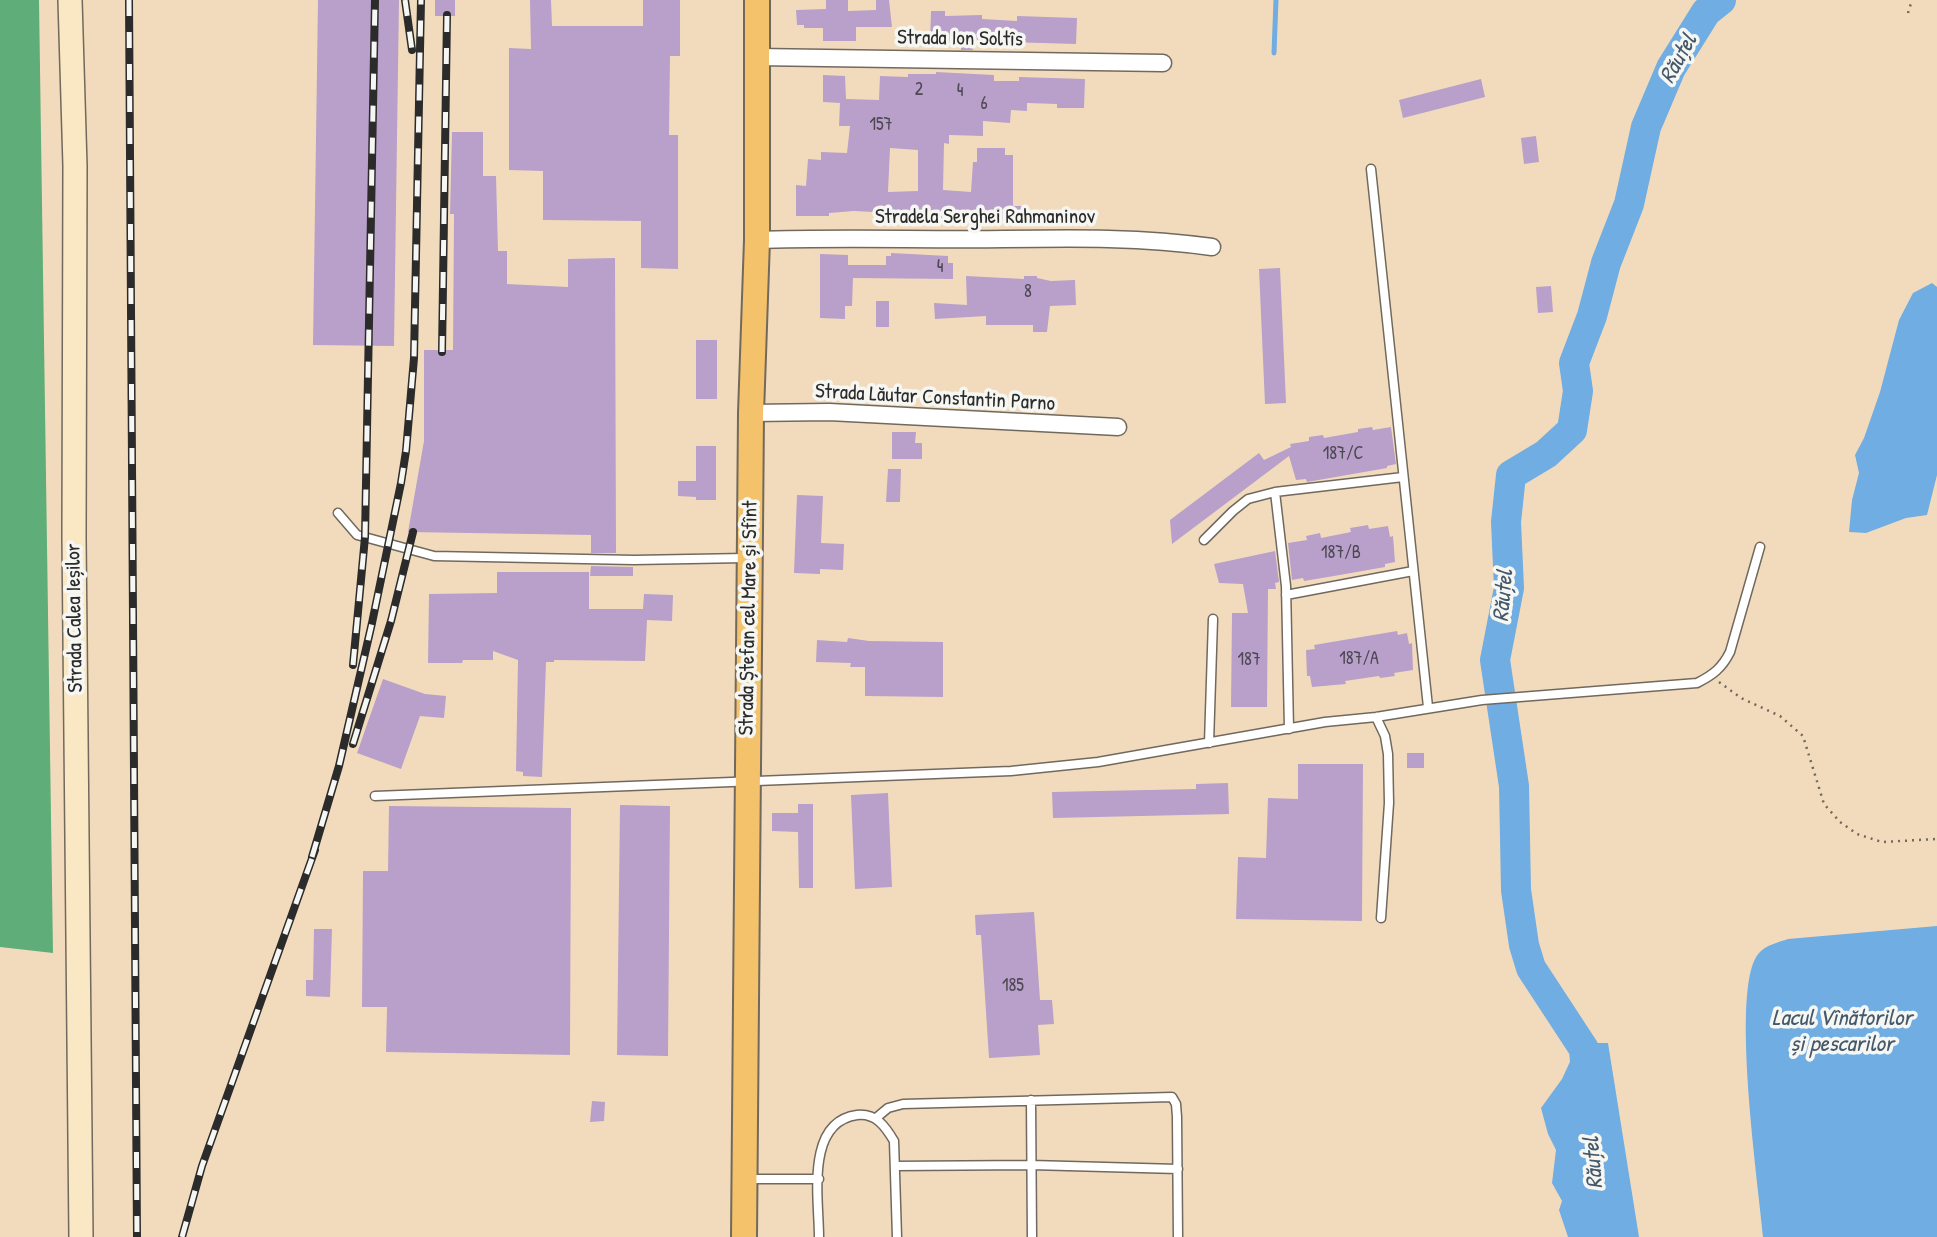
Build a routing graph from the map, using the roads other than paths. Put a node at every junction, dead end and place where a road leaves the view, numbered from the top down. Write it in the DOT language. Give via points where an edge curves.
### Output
graph roads {
  1 [pos="70,0"];
  2 [pos="757,0"];
  3 [pos="757,57"];
  4 [pos="1163,63"];
  5 [pos="1371,170"];
  6 [pos="757,240"];
  7 [pos="1212,247"];
  8 [pos="751,413"];
  9 [pos="1118,427"];
  10 [pos="1403,477"];
  11 [pos="1275,492"];
  12 [pos="338,513"];
  13 [pos="1204,540"];
  14 [pos="1760,547"];
  15 [pos="751,558"];
  16 [pos="1413,571"];
  17 [pos="1286,595"];
  18 [pos="1213,619"];
  19 [pos="1428,707"];
  20 [pos="1376,717"];
  21 [pos="1289,729"];
  22 [pos="1209,743"];
  23 [pos="746,782"];
  24 [pos="375,796"];
  25 [pos="1381,918"];
  26 [pos="1031,1100"];
  27 [pos="876,1118"];
  28 [pos="1031,1165"];
  29 [pos="895,1166"];
  30 [pos="1178,1169"];
  31 [pos="744,1179"];
  32 [pos="818,1179"];
  33 [pos="81,1237"];
  34 [pos="744,1237"];
  35 [pos="820,1237"];
  36 [pos="897,1237"];
  37 [pos="1032,1237"];
  38 [pos="1178,1237"];
  1 -- 33 [label="street, Strada Calea Ieșilor" via="75,166"];
  2 -- 3 [label="main road, Strada Ștefan cel Mare și Sfînt"];
  3 -- 4 [label="street, Strada Ion Soltîs"];
  3 -- 6 [label="main road, Strada Ștefan cel Mare și Sfînt"];
  5 -- 10 [label="lane"];
  6 -- 7 [label="street, Stradela Serghei Rahmaninov" via="1066,237"];
  6 -- 8 [label="main road, Strada Ștefan cel Mare și Sfînt"];
  8 -- 9 [label="street, Strada Lăutar Constantin Parno" via="829,412"];
  8 -- 15 [label="main road, Strada Ștefan cel Mare și Sfînt"];
  10 -- 11 [label="lane"];
  10 -- 16 [label="lane"];
  11 -- 13 [label="lane" via="1248,499"];
  11 -- 17 [label="lane"];
  12 -- 15 [label="lane" via="357,535 434,556"];
  14 -- 19 [label="lane" via="1730,652 1723,666 1697,683"];
  15 -- 23 [label="main road, Strada Ștefan cel Mare și Sfînt"];
  16 -- 17 [label="lane"];
  16 -- 19 [label="lane"];
  17 -- 21 [label="lane"];
  18 -- 22 [label="lane"];
  19 -- 20 [label="lane"];
  20 -- 21 [label="lane"];
  20 -- 25 [label="lane" via="1388,754"];
  21 -- 22 [label="lane"];
  22 -- 23 [label="lane" via="1011,771"];
  23 -- 24 [label="lane"];
  23 -- 31 [label="main road, Strada Ștefan cel Mare și Sfînt"];
  26 -- 27 [label="lane" via="903,1104"];
  26 -- 28 [label="lane"];
  26 -- 30 [label="lane" via="1172,1097"];
  27 -- 29 [label="lane" via="894,1141"];
  27 -- 32 [label="lane" via="846,1116 830,1127 823,1140"];
  28 -- 29 [label="lane"];
  28 -- 30 [label="lane"];
  28 -- 37 [label="lane"];
  29 -- 36 [label="lane"];
  30 -- 38 [label="lane"];
  31 -- 32 [label="lane"];
  31 -- 34 [label="main road, Strada Ștefan cel Mare și Sfînt"];
  32 -- 35 [label="lane"];
}
